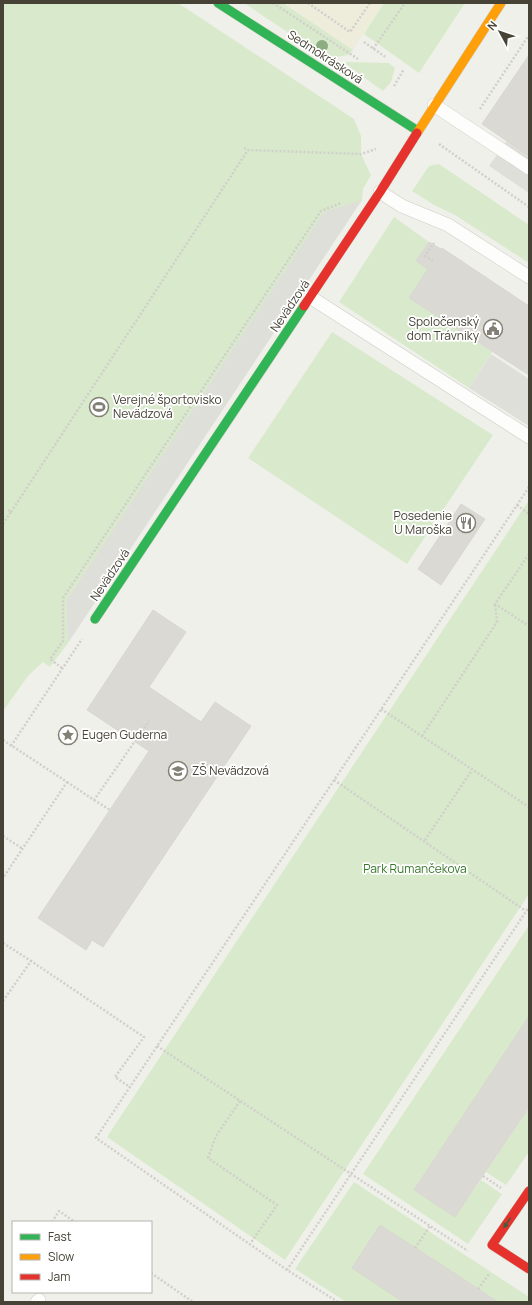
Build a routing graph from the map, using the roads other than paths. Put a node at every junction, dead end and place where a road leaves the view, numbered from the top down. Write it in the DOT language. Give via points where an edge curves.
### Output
graph roads {
  1 [pos="218,3"];
  2 [pos="501,3"];
  3 [pos="434,105"];
  4 [pos="418,131"];
  5 [pos="529,168"];
  6 [pos="380,192"];
  7 [pos="529,277"];
  8 [pos="310,298"];
  9 [pos="529,437"];
  10 [pos="95,619"];
  11 [pos="529,1191"];
  12 [pos="529,1269"];
  1 -- 4 [label="street, Sedmokrásková"];
  2 -- 3 [label="street, Nevädzová"];
  3 -- 4 [label="street, Nevädzová"];
  3 -- 5 [label="lane"];
  4 -- 6 [label="street, Nevädzová"];
  6 -- 7 [label="lane" via="402,206 448,225"];
  6 -- 8 [label="street, Nevädzová"];
  8 -- 9 [label="lane"];
  8 -- 10 [label="street, Nevädzová"];
  11 -- 12 [label="street, one-way" via="492,1245"];
}
